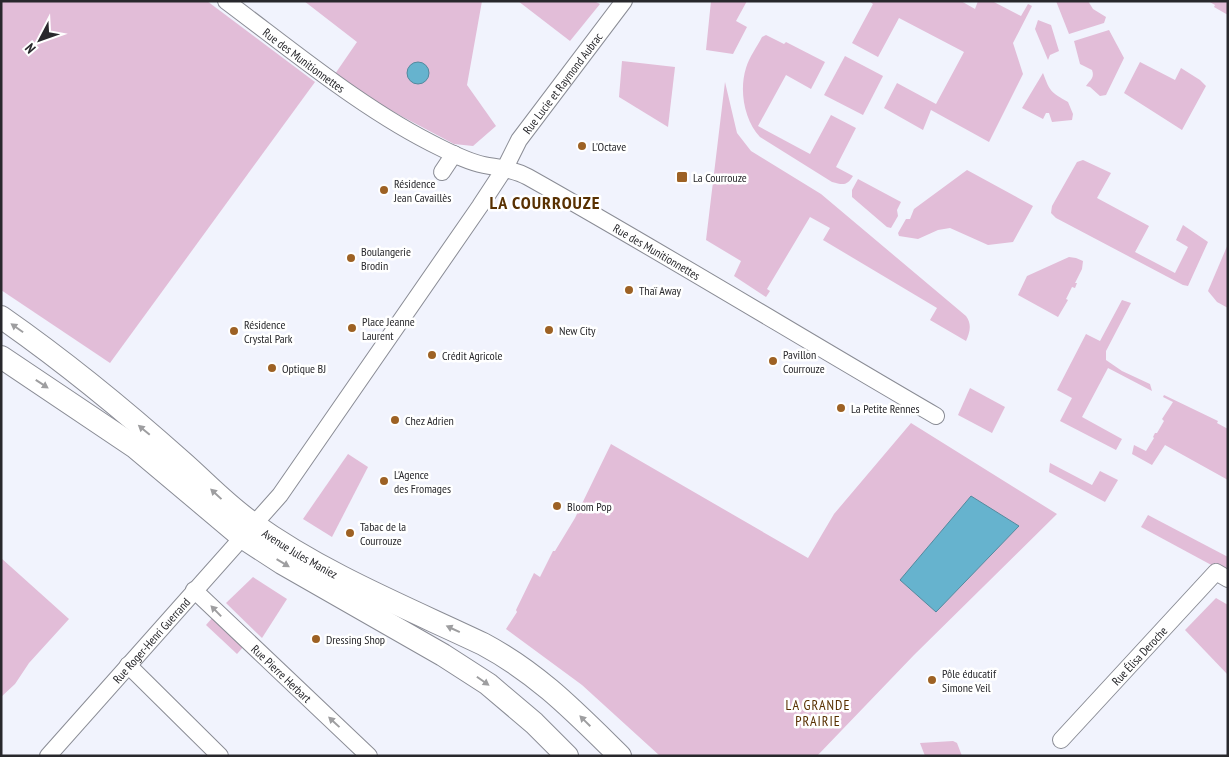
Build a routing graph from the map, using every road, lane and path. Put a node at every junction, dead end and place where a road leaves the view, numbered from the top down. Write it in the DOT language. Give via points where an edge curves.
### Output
graph roads {
  1 [pos="226,1"];
  2 [pos="624,1"];
  3 [pos="454,154"];
  4 [pos="505,168"];
  5 [pos="442,172"];
  6 [pos="1,317"];
  7 [pos="1,358"];
  8 [pos="936,416"];
  9 [pos="248,530"];
  10 [pos="1222,576"];
  11 [pos="194,590"];
  12 [pos="128,665"];
  13 [pos="1062,740"];
  14 [pos="48,756"];
  15 [pos="220,756"];
  16 [pos="369,756"];
  17 [pos="567,756"];
  18 [pos="620,756"];
  1 -- 3 [label="street, Rue des Munitionnettes" via="358,98 412,133"];
  2 -- 4 [label="street, Rue Lucie et Raymond Aubrac" via="520,140"];
  3 -- 4 [label="street, Rue des Munitionnettes" via="482,165"];
  3 -- 5 [label="street"];
  4 -- 8 [label="street, Rue des Munitionnettes" via="528,177"];
  4 -- 9 [label="street" via="280,495"];
  9 -- 6 [label="main road, Avenue Jules Maniez, one-way" via="228,505 182,461 63,362"];
  7 -- 9 [label="main road, Avenue Jules Maniez, one-way" via="113,431"];
  9 -- 11 [label="street, Rue Roger-Henri Guerrand"];
  9 -- 17 [label="main road, Avenue Jules Maniez, one-way" via="282,563 474,675 511,703"];
  18 -- 9 [label="main road, Avenue Jules Maniez, one-way" via="555,692 504,655"];
  10 -- 13 [label="street, Rue Élisa Deroche"];
  11 -- 12 [label="street, Rue Roger-Henri Guerrand"];
  16 -- 11 [label="street, Rue Pierre Herbart, one-way"];
  12 -- 14 [label="street, Rue Roger-Henri Guerrand"];
  12 -- 15 [label="street"];
}
